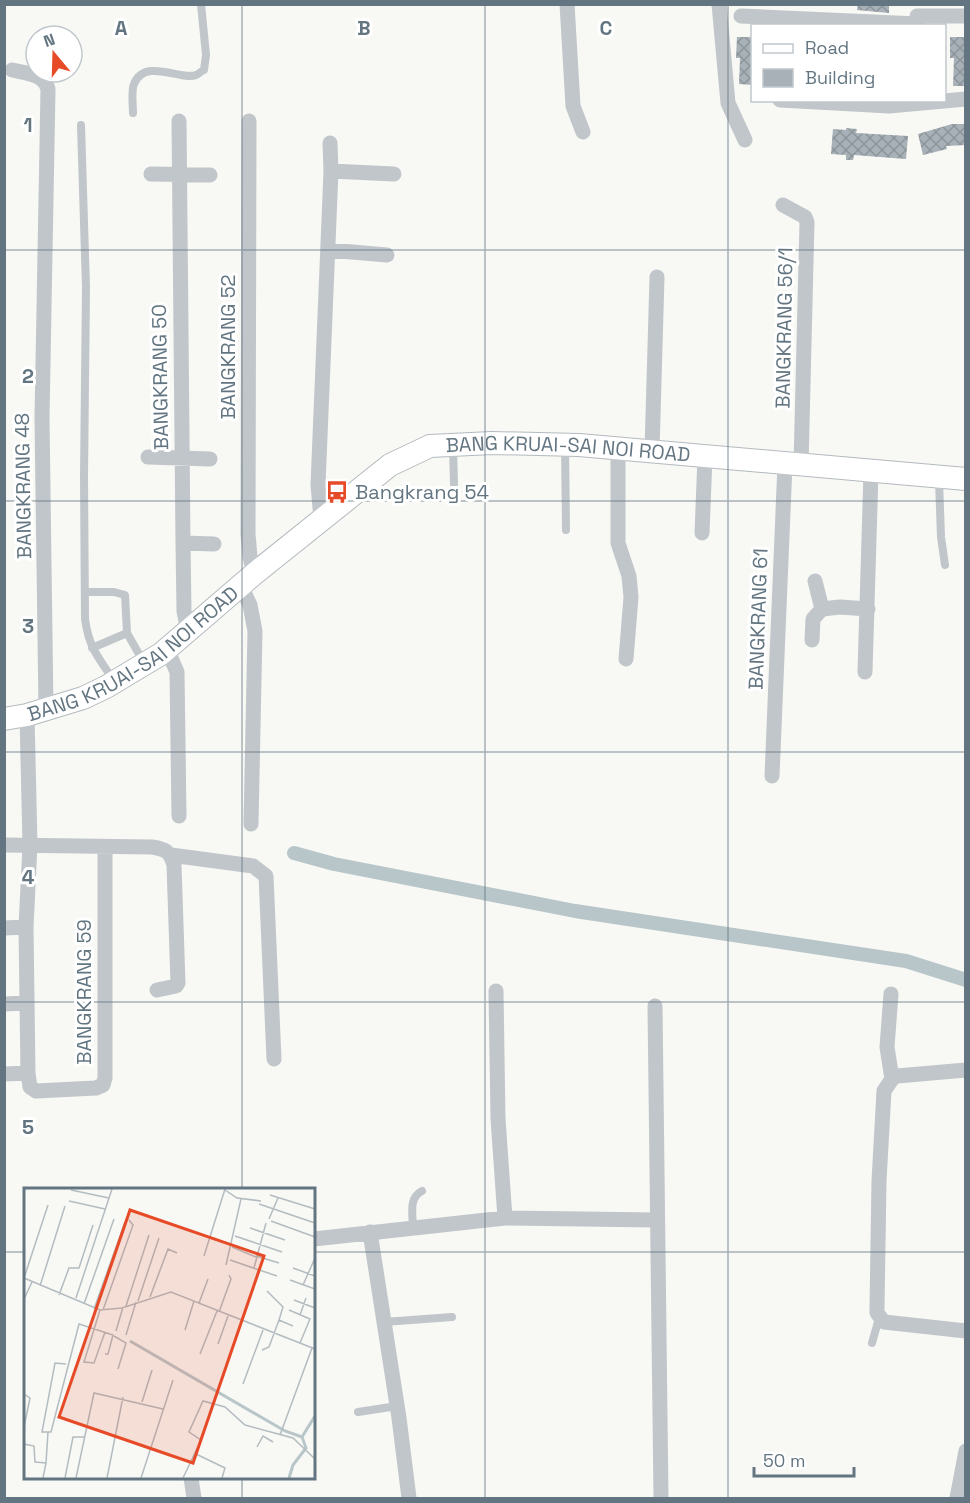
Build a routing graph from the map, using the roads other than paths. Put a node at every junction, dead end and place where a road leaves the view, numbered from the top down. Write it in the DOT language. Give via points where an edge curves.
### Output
graph roads {
  1 [pos="201,4"];
  2 [pos="567,4"];
  3 [pos="719,4"];
  4 [pos="741,16"];
  5 [pos="966,16"];
  6 [pos="917,17"];
  7 [pos="12,70"];
  8 [pos="966,99"];
  9 [pos="946,100"];
  10 [pos="816,102"];
  11 [pos="924,102"];
  12 [pos="133,113"];
  13 [pos="179,121"];
  14 [pos="249,121"];
  15 [pos="81,125"];
  16 [pos="583,132"];
  17 [pos="745,141"];
  18 [pos="330,143"];
  19 [pos="331,171"];
  20 [pos="151,174"];
  21 [pos="394,174"];
  22 [pos="179,175"];
  23 [pos="210,175"];
  24 [pos="783,205"];
  25 [pos="329,250"];
  26 [pos="387,255"];
  27 [pos="657,277"];
  28 [pos="453,444"];
  29 [pos="565,444"];
  30 [pos="618,448"];
  31 [pos="652,451"];
  32 [pos="148,457"];
  33 [pos="705,457"];
  34 [pos="181,459"];
  35 [pos="210,459"];
  36 [pos="793,464"];
  37 [pos="871,472"];
  38 [pos="939,478"];
  39 [pos="966,479"];
  40 [pos="454,484"];
  41 [pos="321,519"];
  42 [pos="566,530"];
  43 [pos="702,533"];
  44 [pos="183,543"];
  45 [pos="214,544"];
  46 [pos="945,565"];
  47 [pos="248,580"];
  48 [pos="815,581"];
  49 [pos="85,592"];
  50 [pos="822,609"];
  51 [pos="867,609"];
  52 [pos="188,632"];
  53 [pos="127,633"];
  54 [pos="812,640"];
  55 [pos="92,648"];
  56 [pos="167,649"];
  57 [pos="626,659"];
  58 [pos="145,664"];
  59 [pos="865,672"];
  60 [pos="115,682"];
  61 [pos="37,712"];
  62 [pos="4,718"];
  63 [pos="772,776"];
  64 [pos="179,816"];
  65 [pos="251,824"];
  66 [pos="4,845"];
  67 [pos="30,845"];
  68 [pos="105,847"];
  69 [pos="171,855"];
  70 [pos="27,927"];
  71 [pos="4,928"];
  72 [pos="157,990"];
  73 [pos="496,991"];
  74 [pos="891,994"];
  75 [pos="27,1003"];
  76 [pos="4,1004"];
  77 [pos="655,1006"];
  78 [pos="274,1059"];
  79 [pos="966,1070"];
  80 [pos="4,1074"];
  81 [pos="28,1074"];
  82 [pos="892,1079"];
  83 [pos="422,1191"];
  84 [pos="505,1218"];
  85 [pos="656,1220"];
  86 [pos="414,1228"];
  87 [pos="370,1232"];
  88 [pos="315,1239"];
  89 [pos="879,1316"];
  90 [pos="452,1317"];
  91 [pos="384,1322"];
  92 [pos="966,1331"];
  93 [pos="872,1344"];
  94 [pos="397,1406"];
  95 [pos="358,1412"];
  96 [pos="966,1451"];
  97 [pos="191,1479"];
  98 [pos="194,1498"];
  99 [pos="409,1498"];
  100 [pos="661,1498"];
  101 [pos="957,1498"];
  1 -- 12 [label="lane" via="204,70 195,76 160,70 141,76 134,84"];
  2 -- 16 [label="street" via="573,106"];
  3 -- 17 [label="street" via="728,103"];
  4 -- 6 [label="street"];
  5 -- 6 [label="street"];
  7 -- 61 [label="street, BANGKRANG 48" via="42,79 48,89"];
  8 -- 9 [label="street"];
  10 -- 11 [label="street" via="889,106"];
  13 -- 22 [label="street, BANGKRANG 50"];
  14 -- 47 [label="street, BANGKRANG 52"];
  15 -- 49 [label="lane" via="86,287"];
  18 -- 19 [label="street"];
  19 -- 21 [label="street"];
  19 -- 25 [label="street"];
  20 -- 22 [label="street"];
  22 -- 23 [label="street"];
  22 -- 34 [label="street, BANGKRANG 50"];
  24 -- 36 [label="street, BANGKRANG 56/1" via="807,222"];
  25 -- 26 [label="street"];
  25 -- 41 [label="street" via="318,485"];
  27 -- 31 [label="street"];
  28 -- 29 [label="main road, BANG KRUAI-SAI NOI ROAD"];
  28 -- 40 [label="lane"];
  28 -- 41 [label="main road, BANG KRUAI-SAI NOI ROAD" via="430,446 396,461"];
  29 -- 30 [label="main road, BANG KRUAI-SAI NOI ROAD"];
  29 -- 42 [label="lane"];
  30 -- 31 [label="main road, BANG KRUAI-SAI NOI ROAD"];
  30 -- 57 [label="street" via="618,543 631,597"];
  31 -- 33 [label="main road, BANG KRUAI-SAI NOI ROAD"];
  32 -- 34 [label="street"];
  33 -- 36 [label="main road, BANG KRUAI-SAI NOI ROAD"];
  33 -- 43 [label="street"];
  34 -- 35 [label="street"];
  34 -- 44 [label="street, BANGKRANG 50"];
  36 -- 37 [label="main road, BANG KRUAI-SAI NOI ROAD"];
  36 -- 63 [label="street, BANGKRANG 61"];
  37 -- 38 [label="main road, BANG KRUAI-SAI NOI ROAD"];
  37 -- 51 [label="street"];
  38 -- 39 [label="main road, BANG KRUAI-SAI NOI ROAD"];
  38 -- 46 [label="lane"];
  41 -- 47 [label="main road, BANG KRUAI-SAI NOI ROAD"];
  44 -- 45 [label="street"];
  44 -- 52 [label="street, BANGKRANG 50"];
  47 -- 52 [label="main road, BANG KRUAI-SAI NOI ROAD"];
  47 -- 65 [label="street, BANGKRANG 52" via="255,632"];
  48 -- 50 [label="street"];
  49 -- 53 [label="lane" via="125,596"];
  49 -- 55 [label="lane" via="85,619"];
  50 -- 51 [label="street"];
  50 -- 54 [label="street" via="813,619"];
  51 -- 59 [label="street"];
  52 -- 56 [label="main road, BANG KRUAI-SAI NOI ROAD"];
  53 -- 55 [label="lane"];
  53 -- 58 [label="lane"];
  55 -- 60 [label="lane"];
  56 -- 58 [label="main road, BANG KRUAI-SAI NOI ROAD"];
  56 -- 64 [label="street" via="177,672"];
  58 -- 60 [label="main road, BANG KRUAI-SAI NOI ROAD"];
  60 -- 61 [label="main road, BANG KRUAI-SAI NOI ROAD" via="83,698"];
  61 -- 62 [label="main road, BANG KRUAI-SAI NOI ROAD"];
  61 -- 67 [label="street"];
  66 -- 67 [label="street"];
  67 -- 68 [label="street"];
  67 -- 70 [label="street"];
  68 -- 69 [label="street" via="152,847 165,849"];
  68 -- 81 [label="street, BANGKRANG 59" via="104,1082 96,1088 36,1091 30,1087"];
  69 -- 72 [label="street" via="178,983 176,987"];
  69 -- 78 [label="street" via="253,866 266,876"];
  70 -- 71 [label="street"];
  70 -- 75 [label="street"];
  73 -- 84 [label="street" via="498,1119"];
  74 -- 82 [label="street" via="887,1047"];
  75 -- 76 [label="street"];
  75 -- 81 [label="street"];
  77 -- 85 [label="street"];
  79 -- 82 [label="street"];
  80 -- 81 [label="street"];
  82 -- 89 [label="street" via="884,1091 879,1180"];
  83 -- 86 [label="lane" via="413,1199"];
  84 -- 85 [label="street"];
  84 -- 86 [label="street"];
  85 -- 100 [label="street"];
  86 -- 87 [label="street"];
  87 -- 88 [label="street"];
  87 -- 91 [label="street"];
  89 -- 92 [label="street" via="884,1322"];
  89 -- 93 [label="lane"];
  90 -- 91 [label="lane"];
  91 -- 94 [label="street"];
  94 -- 95 [label="lane"];
  94 -- 99 [label="street"];
  96 -- 101 [label="street"];
  97 -- 98 [label="street"];
}
